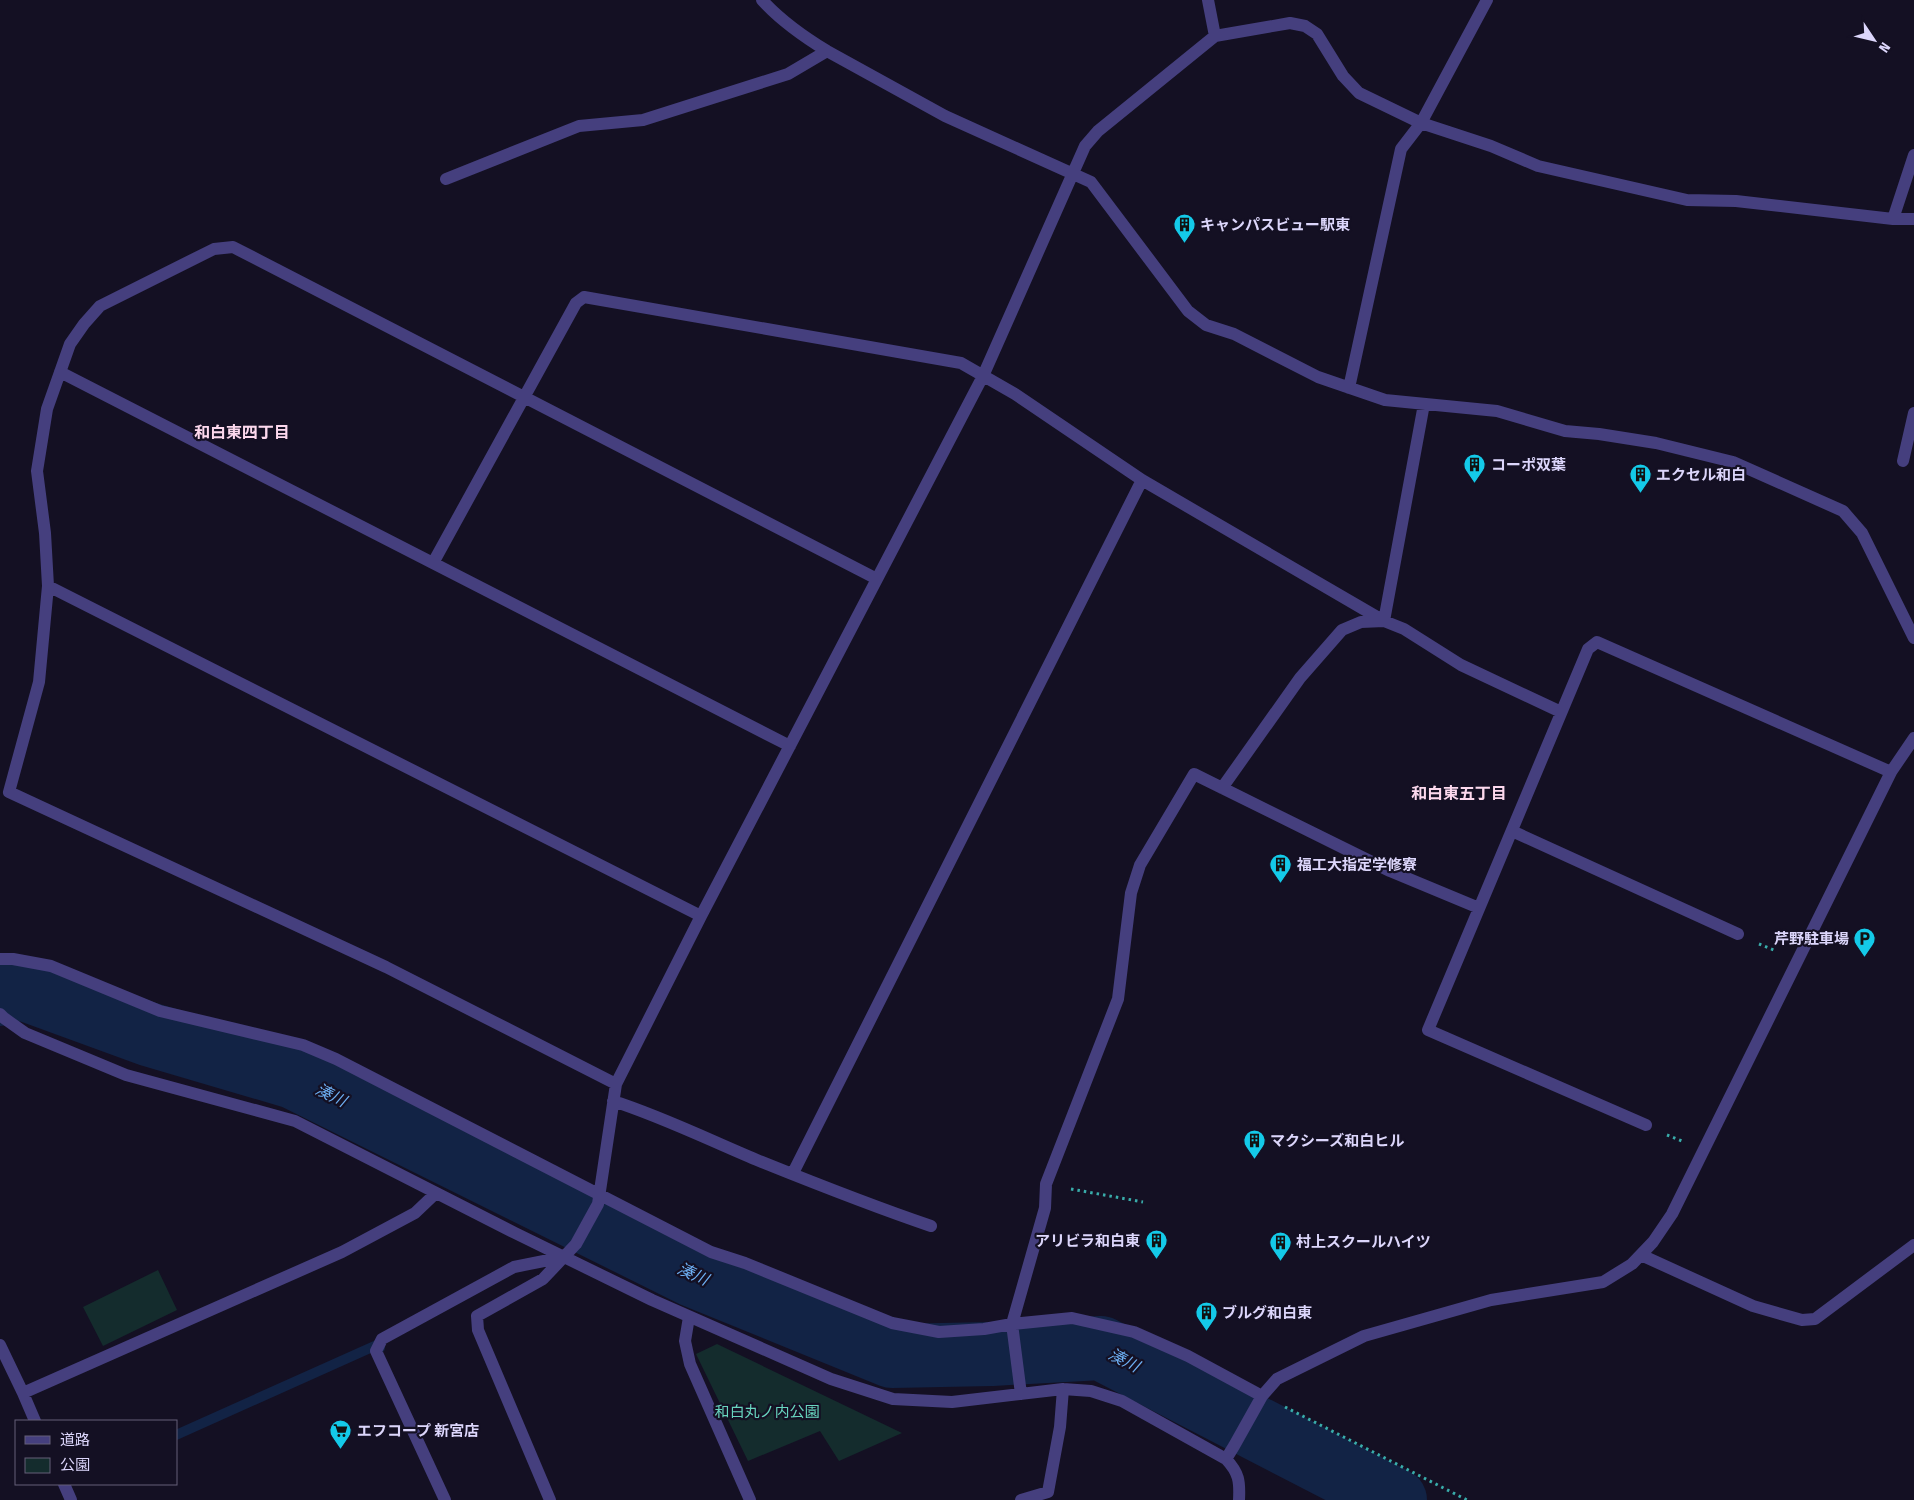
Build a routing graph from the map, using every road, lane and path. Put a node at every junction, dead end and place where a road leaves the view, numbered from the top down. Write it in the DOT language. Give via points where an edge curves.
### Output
graph roads {
  1 [pos="762,0"];
  2 [pos="1208,0"];
  3 [pos="1487,0"];
  4 [pos="1215,36"];
  5 [pos="827,51"];
  6 [pos="1421,123"];
  7 [pos="1914,155"];
  8 [pos="1072,173"];
  9 [pos="446,179"];
  10 [pos="1892,219"];
  11 [pos="1914,219"];
  12 [pos="60,372"];
  13 [pos="983,376"];
  14 [pos="1349,388"];
  15 [pos="524,397"];
  16 [pos="1424,404"];
  17 [pos="1914,413"];
  18 [pos="1903,461"];
  19 [pos="1142,480"];
  20 [pos="433,563"];
  21 [pos="877,579"];
  22 [pos="48,586"];
  23 [pos="1384,621"];
  24 [pos="1914,638"];
  25 [pos="1561,712"];
  26 [pos="1914,738"];
  27 [pos="790,746"];
  28 [pos="1891,772"];
  29 [pos="1222,788"];
  30 [pos="1512,831"];
  31 [pos="1479,908"];
  32 [pos="701,916"];
  33 [pos="1738,934"];
  34 [pos="0,959"];
  35 [pos="1798,961"];
  36 [pos="1,1018"];
  37 [pos="616,1084"];
  38 [pos="613,1100"];
  39 [pos="1646,1125"];
  40 [pos="1703,1150"];
  41 [pos="792,1173"];
  42 [pos="1046,1184"];
  43 [pos="436,1193"];
  44 [pos="599,1194"];
  45 [pos="1142,1202"];
  46 [pos="931,1226"];
  47 [pos="1914,1245"];
  48 [pos="1641,1255"];
  49 [pos="564,1257"];
  50 [pos="689,1316"];
  51 [pos="1012,1324"];
  52 [pos="0,1345"];
  53 [pos="1062,1389"];
  54 [pos="23,1393"];
  55 [pos="1021,1394"];
  56 [pos="1259,1401"];
  57 [pos="35,1420"];
  58 [pos="1226,1459"];
  59 [pos="64,1485"];
  60 [pos="71,1500"];
  61 [pos="445,1500"];
  62 [pos="550,1500"];
  63 [pos="750,1500"];
  64 [pos="1021,1500"];
  65 [pos="1239,1500"];
  66 [pos="1467,1500"];
  1 -- 5 [label="street"];
  2 -- 4 [label="street"];
  3 -- 6 [label="street"];
  4 -- 6 [label="street" via="1290,24 1305,26 1317,34 1343,76 1359,93"];
  4 -- 8 [label="street" via="1098,131 1085,146"];
  5 -- 8 [label="street" via="946,116"];
  5 -- 9 [label="street" via="788,74 643,120 579,126"];
  6 -- 10 [label="street" via="1491,146 1538,166 1687,200 1736,201"];
  6 -- 14 [label="street" via="1402,149"];
  7 -- 10 [label="street"];
  8 -- 13 [label="street"];
  8 -- 14 [label="street" via="1091,182 1188,311 1206,325 1234,334 1318,377"];
  10 -- 11 [label="street"];
  12 -- 15 [label="street" via="70,344 100,306 214,249 233,247"];
  12 -- 20 [label="street"];
  12 -- 22 [label="street" via="47,409 38,471"];
  13 -- 15 [label="street" via="961,364 584,297 576,302"];
  13 -- 19 [label="street"];
  13 -- 21 [label="street"];
  14 -- 16 [label="street" via="1385,400"];
  15 -- 20 [label="street"];
  15 -- 21 [label="street"];
  16 -- 23 [label="street"];
  16 -- 24 [label="street" via="1497,411 1565,431 1656,443 1733,462 1843,511 1862,533"];
  17 -- 18 [label="street"];
  19 -- 23 [label="street"];
  19 -- 41 [label="street"];
  20 -- 27 [label="street"];
  21 -- 27 [label="street"];
  22 -- 32 [label="street"];
  22 -- 37 [label="street" via="39,682 9,792 386,967"];
  23 -- 25 [label="street" via="1461,665"];
  23 -- 29 [label="street" via="1361,622 1342,630 1300,678"];
  25 -- 28 [label="street" via="1588,649 1597,642"];
  25 -- 30 [label="street"];
  26 -- 28 [label="street"];
  27 -- 32 [label="street"];
  28 -- 35 [label="street"];
  29 -- 31 [label="street" via="1390,871"];
  29 -- 42 [label="street" via="1194,774 1140,865 1131,893 1118,999"];
  30 -- 31 [label="street"];
  30 -- 33 [label="street"];
  31 -- 39 [label="street" via="1428,1030"];
  32 -- 37 [label="street"];
  33 -- 35 [label="path"];
  34 -- 44 [label="street" via="51,966 160,1011 303,1045"];
  35 -- 40 [label="street"];
  36 -- 43 [label="street" via="25,1033 126,1075 295,1121"];
  37 -- 38 [label="street"];
  38 -- 41 [label="street"];
  38 -- 44 [label="street"];
  39 -- 40 [label="path"];
  40 -- 48 [label="street" via="1672,1214"];
  41 -- 46 [label="street"];
  42 -- 45 [label="path"];
  42 -- 51 [label="street" via="1045,1208"];
  43 -- 49 [label="street"];
  43 -- 54 [label="street" via="415,1212 342,1252"];
  44 -- 49 [label="street" via="598,1204 576,1244"];
  44 -- 51 [label="street" via="711,1252 892,1323 939,1332"];
  47 -- 48 [label="street" via="1815,1319 1802,1320 1753,1306"];
  48 -- 56 [label="street" via="1604,1282 1490,1300 1364,1336 1277,1378"];
  49 -- 50 [label="street"];
  49 -- 61 [label="street" via="514,1267 382,1339 376,1351"];
  49 -- 62 [label="street" via="543,1279 477,1316 478,1330"];
  50 -- 55 [label="street" via="831,1379 893,1399 952,1402"];
  50 -- 63 [label="street" via="685,1341 690,1364"];
  51 -- 55 [label="street"];
  51 -- 56 [label="street" via="1072,1318 1134,1332 1188,1356"];
  52 -- 54 [label="street"];
  53 -- 55 [label="street"];
  53 -- 58 [label="street" via="1091,1391 1122,1401"];
  53 -- 64 [label="street" via="1060,1427 1048,1492"];
  54 -- 57 [label="street"];
  56 -- 58 [label="street"];
  56 -- 66 [label="path"];
  58 -- 65 [label="street" via="1236,1469"];
  59 -- 60 [label="street"];
}
